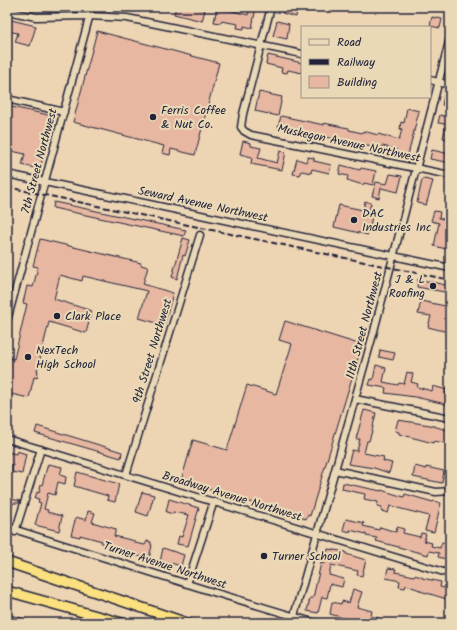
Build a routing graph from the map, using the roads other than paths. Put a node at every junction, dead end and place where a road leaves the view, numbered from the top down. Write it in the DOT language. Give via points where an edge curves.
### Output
graph roads {
  1 [pos="92,7"];
  2 [pos="271,7"];
  3 [pos="7,11"];
  4 [pos="89,16"];
  5 [pos="450,38"];
  6 [pos="261,45"];
  7 [pos="301,54"];
  8 [pos="431,80"];
  9 [pos="438,82"];
  10 [pos="450,84"];
  11 [pos="7,99"];
  12 [pos="64,112"];
  13 [pos="415,168"];
  14 [pos="7,174"];
  15 [pos="450,175"];
  16 [pos="45,182"];
  17 [pos="200,235"];
  18 [pos="394,257"];
  19 [pos="450,268"];
  20 [pos="7,321"];
  21 [pos="355,399"];
  22 [pos="450,418"];
  23 [pos="7,439"];
  24 [pos="41,449"];
  25 [pos="335,470"];
  26 [pos="126,475"];
  27 [pos="450,491"];
  28 [pos="214,502"];
  29 [pos="7,526"];
  30 [pos="15,531"];
  31 [pos="318,533"];
  32 [pos="7,562"];
  33 [pos="450,574"];
  34 [pos="187,584"];
  35 [pos="7,591"];
  36 [pos="294,616"];
  37 [pos="7,618"];
  38 [pos="176,620"];
  39 [pos="24,623"];
  40 [pos="122,623"];
  41 [pos="187,623"];
  42 [pos="192,623"];
  43 [pos="316,623"];
  1 -- 4 [label="street, 7th Street Northwest"];
  2 -- 6 [label="street"];
  3 -- 4 [label="street" via="36,17"];
  4 -- 6 [label="street" via="127,18"];
  4 -- 12 [label="street, 7th Street Northwest"];
  5 -- 9 [label="street, 11th Street Northwest"];
  6 -- 7 [label="street"];
  6 -- 13 [label="street, Muskegon Avenue Northwest" via="241,120 244,131 251,135"];
  8 -- 9 [label="street"];
  9 -- 10 [label="street"];
  9 -- 13 [label="street, 11th Street Northwest"];
  11 -- 12 [label="street"];
  12 -- 16 [label="street, 7th Street Northwest"];
  13 -- 15 [label="street, Muskegon Avenue Northwest"];
  13 -- 18 [label="street, 11th Street Northwest"];
  14 -- 16 [label="street, Seward Avenue Northwest"];
  16 -- 18 [label="street, Seward Avenue Northwest"];
  16 -- 20 [label="street, 7th Street Northwest"];
  17 -- 26 [label="street, 9th Street Northwest"];
  18 -- 19 [label="street, Seward Avenue Northwest"];
  18 -- 21 [label="street, 11th Street Northwest"];
  21 -- 22 [label="street"];
  21 -- 25 [label="street, 11th Street Northwest"];
  23 -- 24 [label="street, Broadway Avenue Northwest"];
  24 -- 26 [label="street, Broadway Avenue Northwest"];
  24 -- 30 [label="street"];
  25 -- 27 [label="street" via="436,492"];
  25 -- 31 [label="street, 11th Street Northwest"];
  26 -- 28 [label="street, Broadway Avenue Northwest"];
  28 -- 31 [label="street, Broadway Avenue Northwest"];
  28 -- 34 [label="street"];
  29 -- 30 [label="street, Turner Avenue Northwest"];
  30 -- 34 [label="street, Turner Avenue Northwest"];
  31 -- 33 [label="street, Broadway Avenue Northwest"];
  31 -- 36 [label="street, 11th Street Northwest"];
  32 -- 38 [label="highway"];
  34 -- 36 [label="street, Turner Avenue Northwest"];
  35 -- 40 [label="highway"];
  36 -- 43 [label="street, Turner Avenue Northwest"];
  37 -- 39 [label="street"];
  38 -- 41 [label="highway"];
  38 -- 42 [label="highway"];
}
